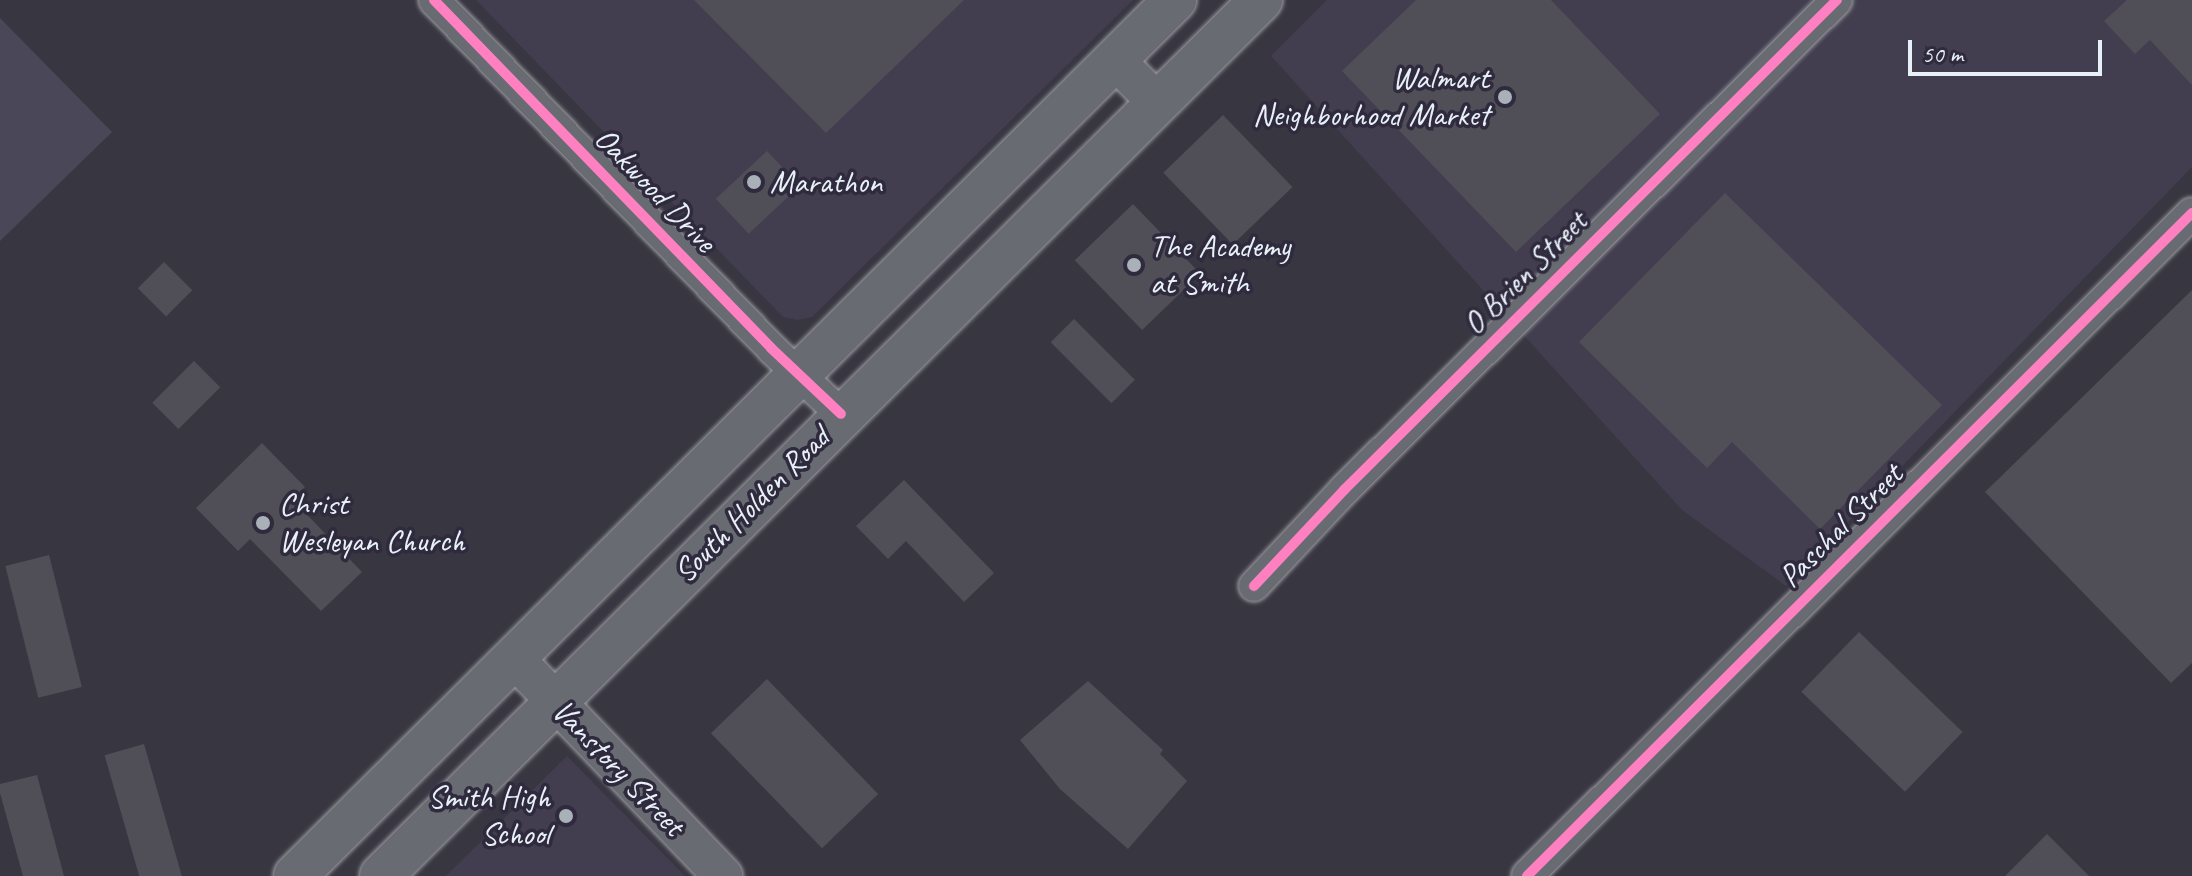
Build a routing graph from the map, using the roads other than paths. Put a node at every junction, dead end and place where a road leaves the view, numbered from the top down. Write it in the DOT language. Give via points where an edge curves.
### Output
graph roads {
  1 [pos="434,0"];
  2 [pos="1175,0"];
  3 [pos="1261,0"];
  4 [pos="1837,0"];
  5 [pos="1115,60"];
  6 [pos="1158,103"];
  7 [pos="2192,213"];
  8 [pos="798,374"];
  9 [pos="841,414"];
  10 [pos="1254,586"];
  11 [pos="515,659"];
  12 [pos="555,705"];
  13 [pos="295,876"];
  14 [pos="381,876"];
  15 [pos="723,876"];
  16 [pos="1527,876"];
  1 -- 8 [label="street, Oakwood Drive"];
  2 -- 5 [label="main road, South Holden Road"];
  3 -- 6 [label="main road, South Holden Road"];
  4 -- 10 [label="street, O Brien Street"];
  5 -- 6 [label="street"];
  5 -- 8 [label="main road, South Holden Road"];
  6 -- 9 [label="main road, South Holden Road"];
  7 -- 16 [label="street, Paschal Street"];
  8 -- 9 [label="street, Oakwood Drive"];
  8 -- 11 [label="main road, South Holden Road"];
  9 -- 12 [label="main road, South Holden Road"];
  11 -- 12 [label="street, Vanstory Street"];
  11 -- 13 [label="main road, South Holden Road"];
  12 -- 14 [label="main road, South Holden Road"];
  12 -- 15 [label="street, Vanstory Street"];
}
